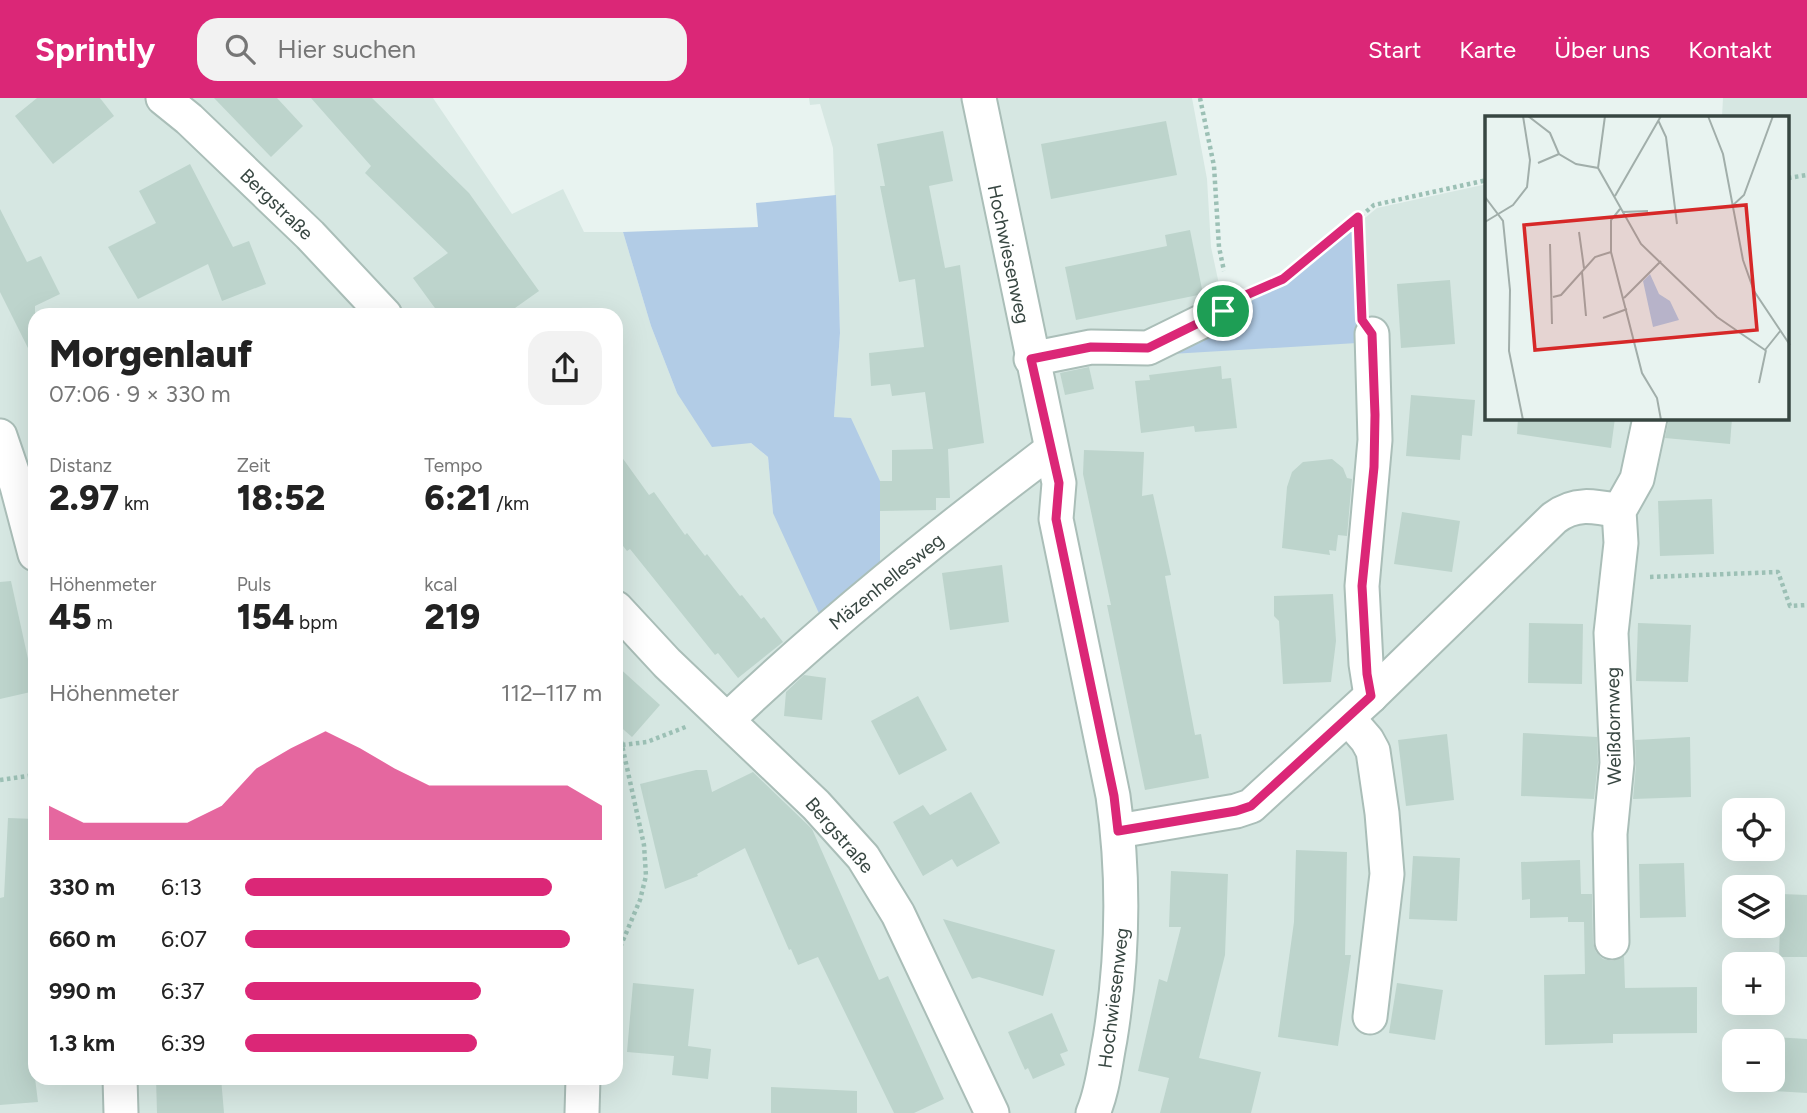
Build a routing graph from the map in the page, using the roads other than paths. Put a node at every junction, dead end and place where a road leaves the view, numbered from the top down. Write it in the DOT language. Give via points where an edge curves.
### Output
graph roads {
  1 [pos="163,98"];
  2 [pos="979,98"];
  3 [pos="1230,302"];
  4 [pos="378,308"];
  5 [pos="1372,334"];
  6 [pos="1031,359"];
  7 [pos="1650,420"];
  8 [pos="0,436"];
  9 [pos="1051,450"];
  10 [pos="1619,511"];
  11 [pos="28,528"];
  12 [pos="623,616"];
  13 [pos="1360,707"];
  14 [pos="723,716"];
  15 [pos="1118,831"];
  16 [pos="1612,942"];
  17 [pos="1370,1017"];
  18 [pos="120,1085"];
  19 [pos="583,1085"];
  20 [pos="120,1112"];
  21 [pos="582,1113"];
  22 [pos="992,1113"];
  23 [pos="1093,1113"];
  1 -- 4 [label="street, Bergstraße" via="310,235"];
  2 -- 6 [label="street, Hochwiesenweg"];
  3 -- 6 [label="street" via="1219,313 1148,348 1091,347"];
  5 -- 13 [label="street" via="1375,440 1362,586 1367,674"];
  6 -- 9 [label="street, Hochwiesenweg"];
  7 -- 10 [label="street" via="1637,480"];
  8 -- 11 [label="street"];
  9 -- 14 [label="street, Mäzenhellesweg"];
  9 -- 15 [label="street, Hochwiesenweg" via="1059,488 1056,519"];
  10 -- 13 [label="street" via="1580,506 1554,518"];
  10 -- 16 [label="street, Weißdornweg" via="1611,634 1617,763 1610,834"];
  12 -- 14 [label="street, Bergstraße"];
  13 -- 15 [label="street" via="1251,806"];
  13 -- 17 [label="street" via="1373,751 1387,874"];
  14 -- 22 [label="street, Bergstraße" via="838,827 875,875 908,933"];
  15 -- 23 [label="street, Hochwiesenweg" via="1121,958 1102,1083"];
  18 -- 20 [label="street"];
  19 -- 21 [label="street"];
}
